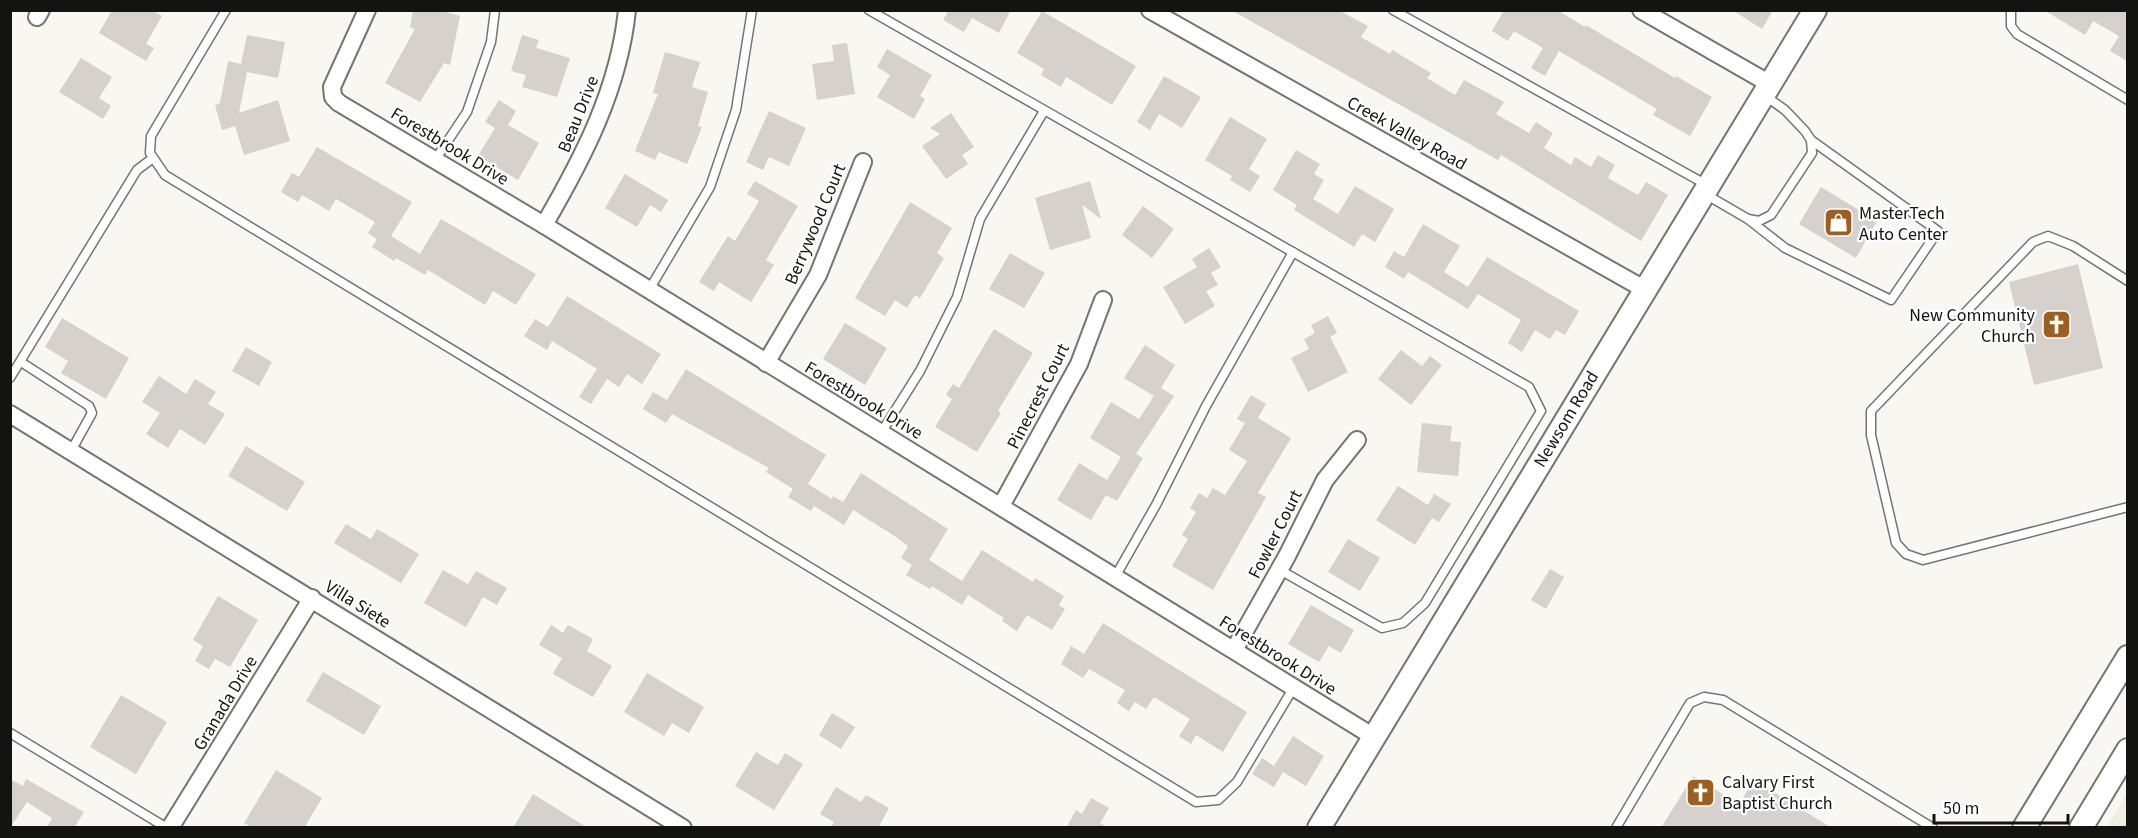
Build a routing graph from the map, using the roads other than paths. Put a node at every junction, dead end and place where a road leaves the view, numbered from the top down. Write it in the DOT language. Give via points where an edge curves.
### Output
graph roads {
  1 [pos="226,10"];
  2 [pos="367,10"];
  3 [pos="495,10"];
  4 [pos="627,10"];
  5 [pos="752,10"];
  6 [pos="869,10"];
  7 [pos="1150,10"];
  8 [pos="1393,10"];
  9 [pos="1641,10"];
  10 [pos="1815,10"];
  11 [pos="2011,10"];
  12 [pos="1766,90"];
  13 [pos="2127,100"];
  14 [pos="1044,111"];
  15 [pos="1811,140"];
  16 [pos="153,158"];
  17 [pos="435,160"];
  18 [pos="863,162"];
  19 [pos="1706,189"];
  20 [pos="1748,219"];
  21 [pos="544,225"];
  22 [pos="1293,252"];
  23 [pos="2127,280"];
  24 [pos="1644,289"];
  25 [pos="649,290"];
  26 [pos="1103,300"];
  27 [pos="21,362"];
  28 [pos="766,363"];
  29 [pos="10,378"];
  30 [pos="10,414"];
  31 [pos="881,434"];
  32 [pos="1357,440"];
  33 [pos="71,451"];
  34 [pos="1001,506"];
  35 [pos="2127,507"];
  36 [pos="1280,570"];
  37 [pos="1115,576"];
  38 [pos="312,598"];
  39 [pos="1234,650"];
  40 [pos="2127,657"];
  41 [pos="1294,687"];
  42 [pos="10,734"];
  43 [pos="1374,737"];
  44 [pos="2127,750"];
  45 [pos="168,828"];
  46 [pos="683,828"];
  47 [pos="1319,828"];
  48 [pos="1616,828"];
  49 [pos="1933,828"];
  50 [pos="2024,828"];
  51 [pos="2081,828"];
  1 -- 16 [label="lane" via="151,136"];
  2 -- 17 [label="street, Forestbrook Drive" via="332,87 333,97"];
  3 -- 17 [label="lane" via="491,42 466,112"];
  4 -- 21 [label="street, Beau Drive" via="605,105 573,176"];
  5 -- 25 [label="lane" via="736,110 710,187"];
  6 -- 14 [label="lane"];
  7 -- 24 [label="street, Creek Valley Road"];
  8 -- 19 [label="lane"];
  9 -- 12 [label="street"];
  10 -- 12 [label="street, Newsom Road"];
  11 -- 13 [label="lane" via="2011,26 2017,34"];
  12 -- 15 [label="lane"];
  12 -- 19 [label="street, Newsom Road"];
  14 -- 22 [label="lane"];
  14 -- 31 [label="lane" via="980,219 957,297 920,371"];
  15 -- 20 [label="lane" via="1812,153 1771,215 1760,220"];
  15 -- 20 [label="lane" via="1938,231 1891,300 1785,248"];
  16 -- 27 [label="lane" via="137,170"];
  16 -- 41 [label="lane" via="165,175 1196,802 1218,800 1237,782"];
  17 -- 21 [label="street, Forestbrook Drive"];
  18 -- 28 [label="street, Berrywood Court" via="818,275"];
  19 -- 20 [label="lane"];
  19 -- 24 [label="street, Newsom Road"];
  21 -- 25 [label="street, Forestbrook Drive"];
  22 -- 36 [label="lane" via="1529,387 1541,411 1425,603 1403,623 1382,628"];
  22 -- 37 [label="lane"];
  23 -- 35 [label="lane" via="2073,246 2048,236 2032,242 1871,411 1871,435 1896,543 1906,554 1923,560"];
  24 -- 43 [label="street, Newsom Road"];
  25 -- 28 [label="street, Forestbrook Drive"];
  26 -- 34 [label="street, Pinecrest Court" via="1074,374"];
  27 -- 29 [label="lane"];
  27 -- 33 [label="lane" via="89,406 89,421"];
  28 -- 31 [label="street, Forestbrook Drive"];
  30 -- 33 [label="street, Villa Siete"];
  31 -- 34 [label="street, Forestbrook Drive"];
  32 -- 36 [label="street, Fowler Court" via="1325,480"];
  33 -- 38 [label="street, Villa Siete"];
  34 -- 37 [label="street, Forestbrook Drive"];
  36 -- 39 [label="street, Fowler Court"];
  37 -- 39 [label="street, Forestbrook Drive"];
  38 -- 45 [label="street, Granada Drive"];
  38 -- 46 [label="street, Villa Siete"];
  39 -- 41 [label="street, Forestbrook Drive"];
  40 -- 50 [label="street"];
  41 -- 43 [label="street, Forestbrook Drive"];
  42 -- 45 [label="lane"];
  43 -- 47 [label="street, Newsom Road"];
  44 -- 51 [label="street"];
  48 -- 49 [label="lane" via="1690,703 1704,697 1723,700"];
}
